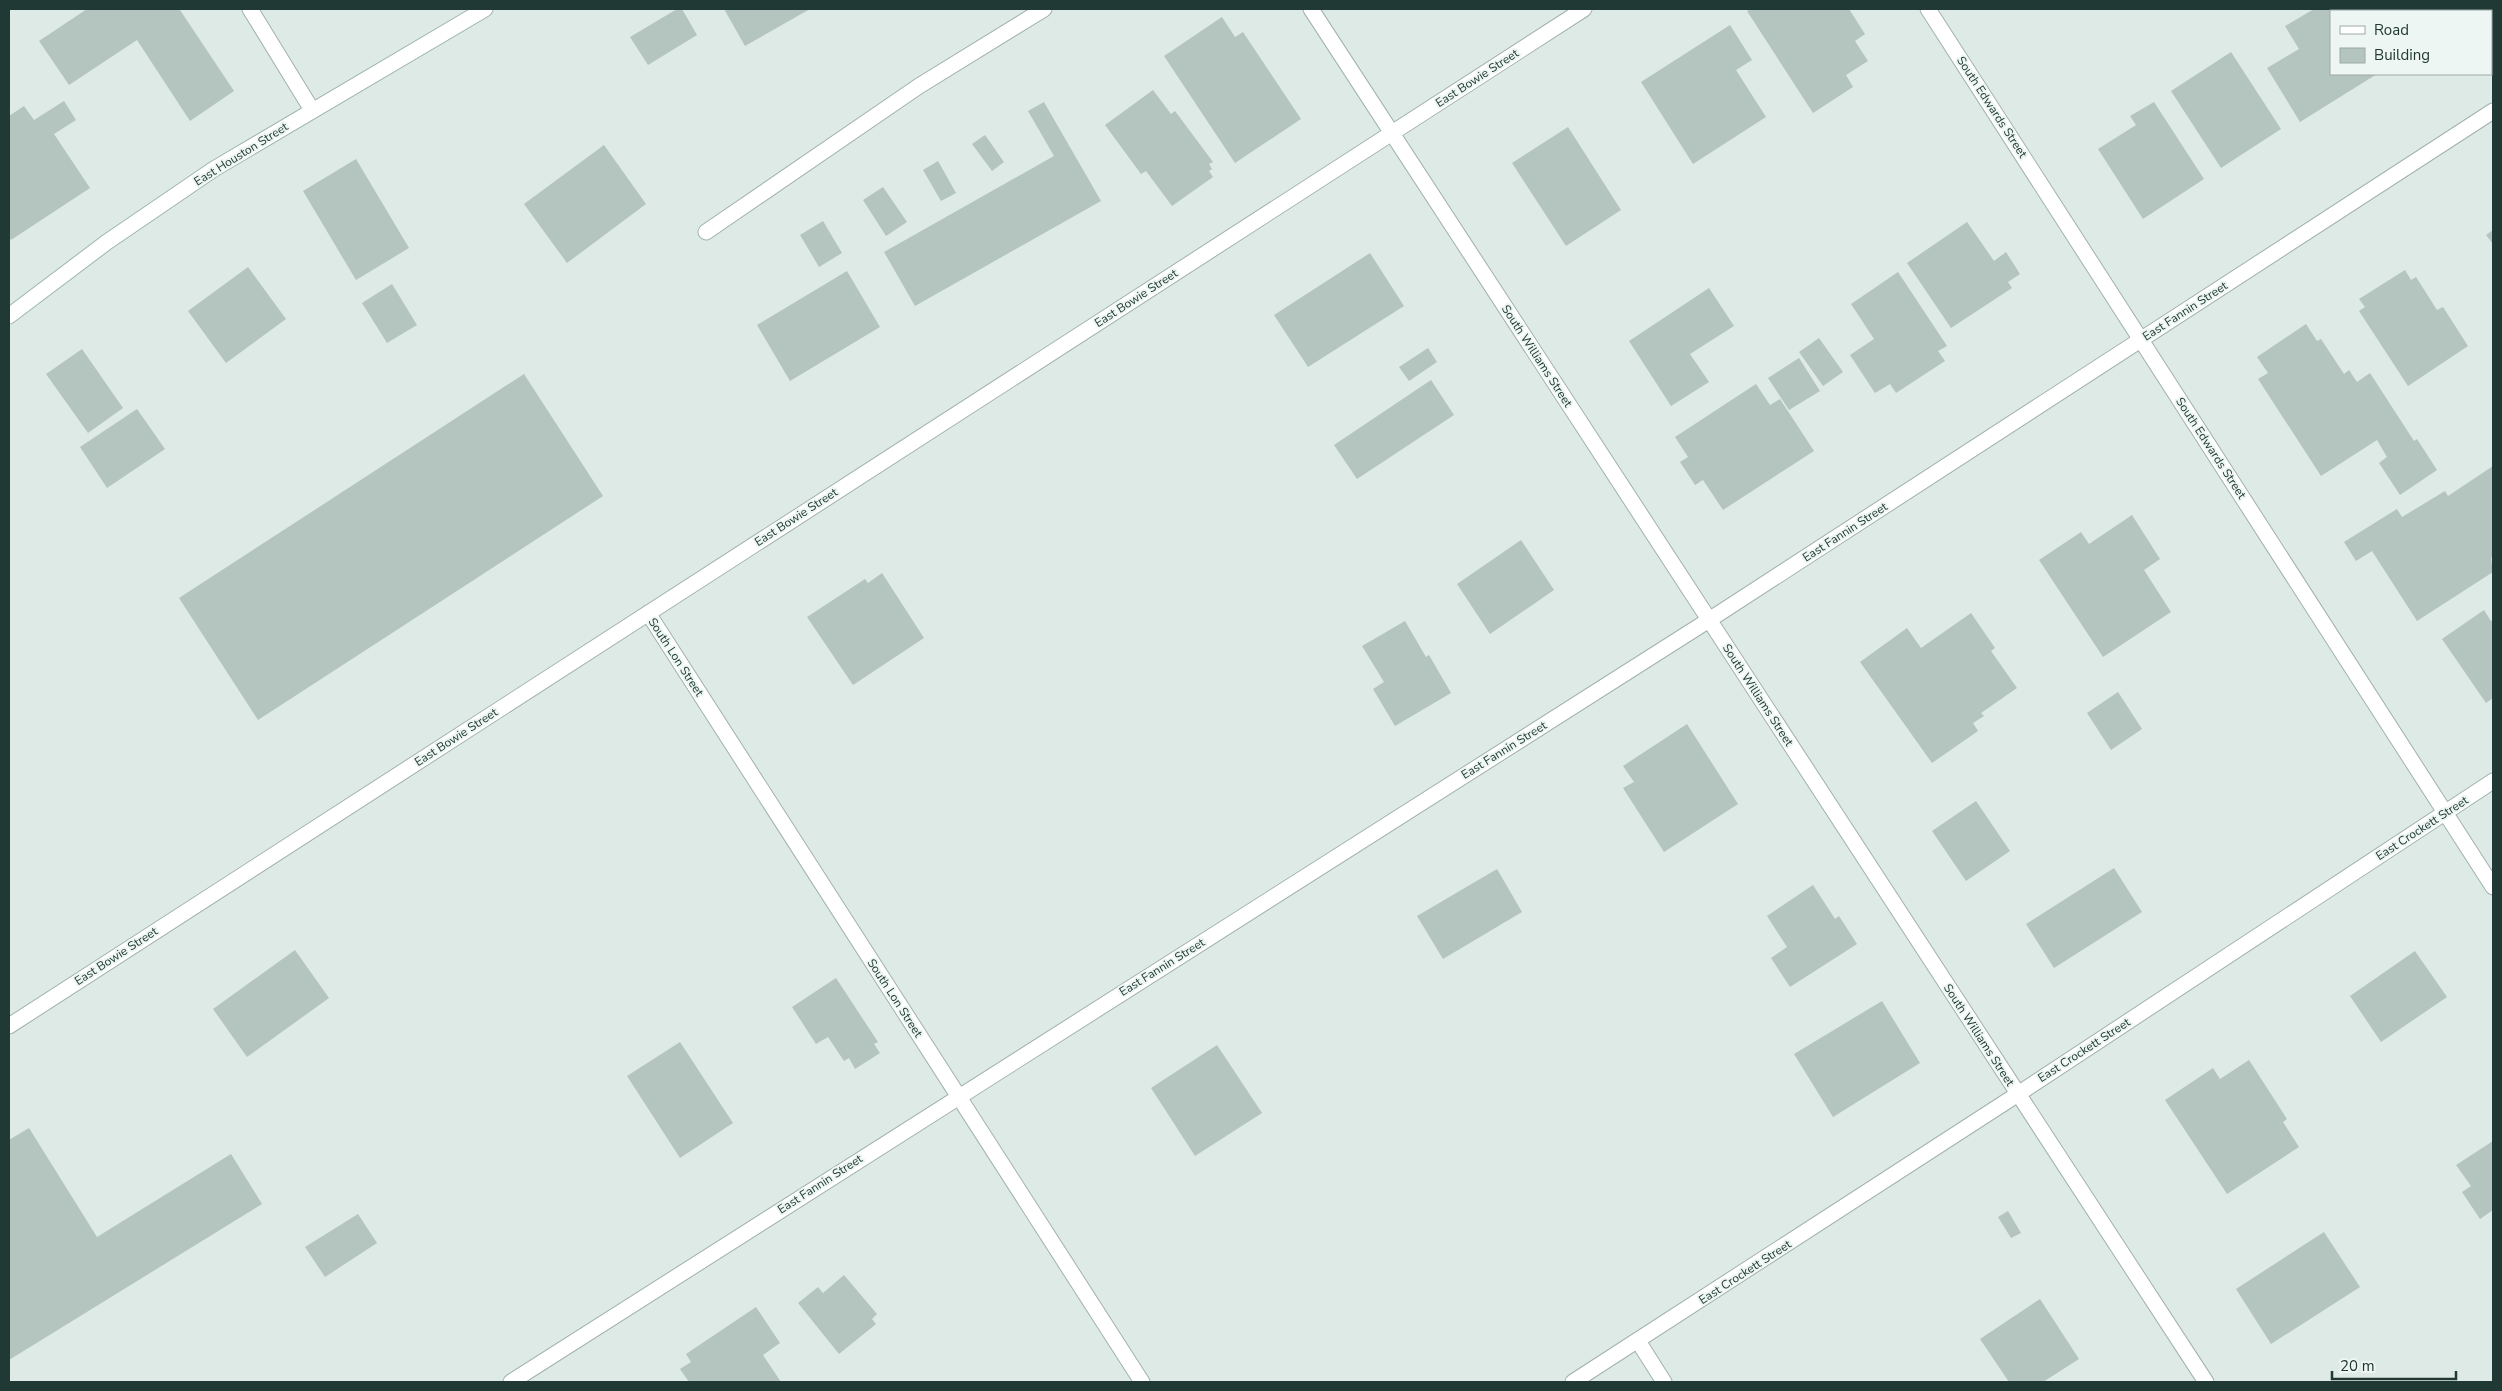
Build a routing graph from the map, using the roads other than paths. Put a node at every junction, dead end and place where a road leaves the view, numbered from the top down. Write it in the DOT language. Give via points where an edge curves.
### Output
graph roads {
  1 [pos="250,9"];
  2 [pos="485,9"];
  3 [pos="1044,9"];
  4 [pos="1311,9"];
  5 [pos="1584,9"];
  6 [pos="1928,9"];
  7 [pos="312,110"];
  8 [pos="2493,111"];
  9 [pos="1392,133"];
  10 [pos="706,232"];
  11 [pos="9,316"];
  12 [pos="2141,340"];
  13 [pos="648,613"];
  14 [pos="1709,620"];
  15 [pos="2493,781"];
  16 [pos="2446,812"];
  17 [pos="2493,886"];
  18 [pos="9,1026"];
  19 [pos="2018,1094"];
  20 [pos="958,1096"];
  21 [pos="1638,1341"];
  22 [pos="511,1382"];
  23 [pos="1142,1382"];
  24 [pos="1573,1382"];
  25 [pos="1664,1382"];
  26 [pos="2206,1382"];
  1 -- 7 [label="street"];
  2 -- 7 [label="street, East Houston Street"];
  3 -- 10 [label="street" via="918,86"];
  4 -- 9 [label="street, South Williams Street"];
  5 -- 9 [label="street, East Bowie Street"];
  6 -- 12 [label="street, South Edwards Street"];
  7 -- 11 [label="street, East Houston Street" via="161,204"];
  8 -- 12 [label="street, East Fannin Street"];
  9 -- 13 [label="street, East Bowie Street"];
  9 -- 14 [label="street, South Williams Street"];
  12 -- 14 [label="street, East Fannin Street"];
  12 -- 16 [label="street, South Edwards Street"];
  13 -- 18 [label="street, East Bowie Street"];
  13 -- 20 [label="street, South Lon Street"];
  14 -- 19 [label="street, South Williams Street"];
  14 -- 20 [label="street, East Fannin Street"];
  15 -- 16 [label="street, East Crockett Street"];
  16 -- 17 [label="street, South Edwards Street"];
  16 -- 19 [label="street, East Crockett Street"];
  19 -- 21 [label="street, East Crockett Street"];
  19 -- 26 [label="street, South Williams Street"];
  20 -- 22 [label="street, East Fannin Street"];
  20 -- 23 [label="street, South Lon Street"];
  21 -- 24 [label="street, East Crockett Street"];
  21 -- 25 [label="street"];
}
